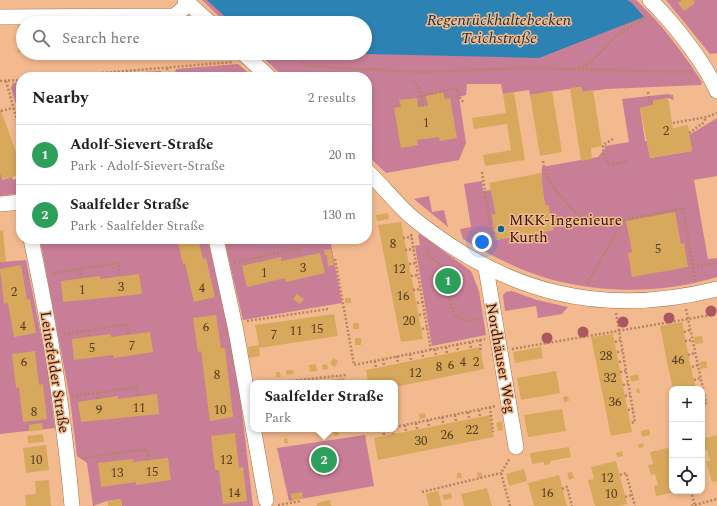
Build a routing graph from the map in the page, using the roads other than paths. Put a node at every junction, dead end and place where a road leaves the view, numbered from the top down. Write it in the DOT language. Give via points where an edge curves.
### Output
graph roads {
  1 [pos="187,2"];
  2 [pos="655,4"];
  3 [pos="174,16"];
  4 [pos="202,16"];
  5 [pos="0,17"];
  6 [pos="16,17"];
  7 [pos="251,60"];
  8 [pos="264,72"];
  9 [pos="717,91"];
  10 [pos="372,176"];
  11 [pos="16,202"];
  12 [pos="0,204"];
  13 [pos="32,244"];
  14 [pos="217,244"];
  15 [pos="486,268"];
  16 [pos="717,289"];
  17 [pos="250,403"];
  18 [pos="256,432"];
  19 [pos="516,447"];
  20 [pos="270,503"];
  21 [pos="72,506"];
  1 -- 3 [label="street"];
  1 -- 4 [label="street"];
  2 -- 9 [label="street" via="704,69"];
  5 -- 6 [label="street"];
  7 -- 8 [label="street"];
  10 -- 15 [label="street" via="413,218"];
  11 -- 12 [label="street"];
  13 -- 21 [label="street, Leinefelder Straße" via="60,398"];
  14 -- 17 [label="street"];
  15 -- 16 [label="street" via="535,288 587,299 656,300"];
  15 -- 19 [label="street, Nordhäuser Weg"];
  18 -- 20 [label="street"];
}
